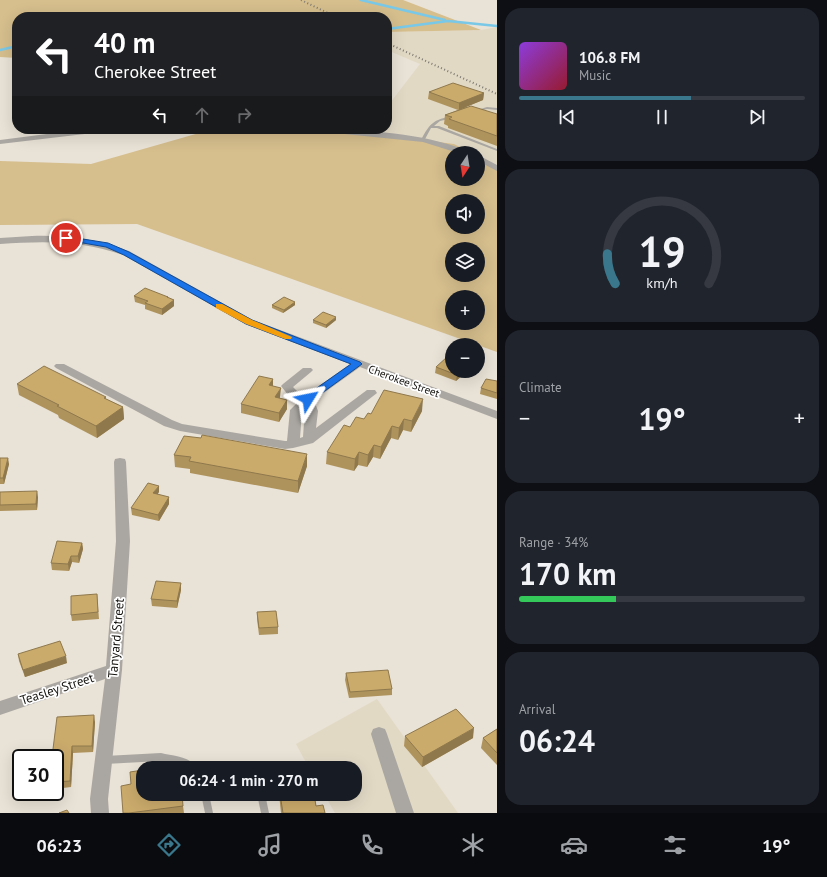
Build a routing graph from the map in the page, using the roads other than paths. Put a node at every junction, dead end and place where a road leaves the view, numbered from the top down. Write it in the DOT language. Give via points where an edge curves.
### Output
graph roads {
  1 [pos="497,109"];
  2 [pos="469,113"];
  3 [pos="459,115"];
  4 [pos="430,127"];
  5 [pos="61,134"];
  6 [pos="364,134"];
  7 [pos="423,140"];
  8 [pos="0,142"];
  9 [pos="448,146"];
  10 [pos="497,150"];
  11 [pos="485,162"];
  12 [pos="497,168"];
  13 [pos="0,241"];
  14 [pos="357,364"];
  15 [pos="60,366"];
  16 [pos="306,370"];
  17 [pos="370,393"];
  18 [pos="308,399"];
  19 [pos="497,415"];
  20 [pos="309,440"];
  21 [pos="293,444"];
  22 [pos="120,462"];
  23 [pos="114,670"];
  24 [pos="0,708"];
  25 [pos="379,734"];
  26 [pos="102,760"];
  27 [pos="182,761"];
  28 [pos="206,801"];
  29 [pos="262,801"];
  30 [pos="100,813"];
  31 [pos="209,813"];
  32 [pos="265,813"];
  33 [pos="405,813"];
  1 -- 2 [label="lane" via="487,108"];
  3 -- 4 [label="lane" via="443,118"];
  4 -- 7 [label="lane"];
  4 -- 10 [label="lane" via="438,127"];
  5 -- 8 [label="street"];
  6 -- 7 [label="street"];
  7 -- 9 [label="street"];
  11 -- 12 [label="street"];
  13 -- 14 [label="street, Cherokee Street" via="66,238 108,245 249,322"];
  14 -- 18 [label="street"];
  14 -- 19 [label="street, Cherokee Street"];
  15 -- 21 [label="street" via="168,423 285,445"];
  16 -- 18 [label="street" via="287,386 290,392"];
  17 -- 20 [label="street"];
  18 -- 20 [label="street" via="312,411"];
  18 -- 21 [label="street" via="296,410"];
  20 -- 21 [label="street"];
  22 -- 23 [label="street, Tanyard Street" via="123,541"];
  23 -- 24 [label="street, Teasley Street"];
  23 -- 26 [label="street, Tanyard Street"];
  25 -- 33 [label="street"];
  26 -- 27 [label="lane" via="161,757"];
  26 -- 30 [label="street, Tanyard Street"];
  28 -- 31 [label="lane"];
  29 -- 32 [label="lane"];
}
